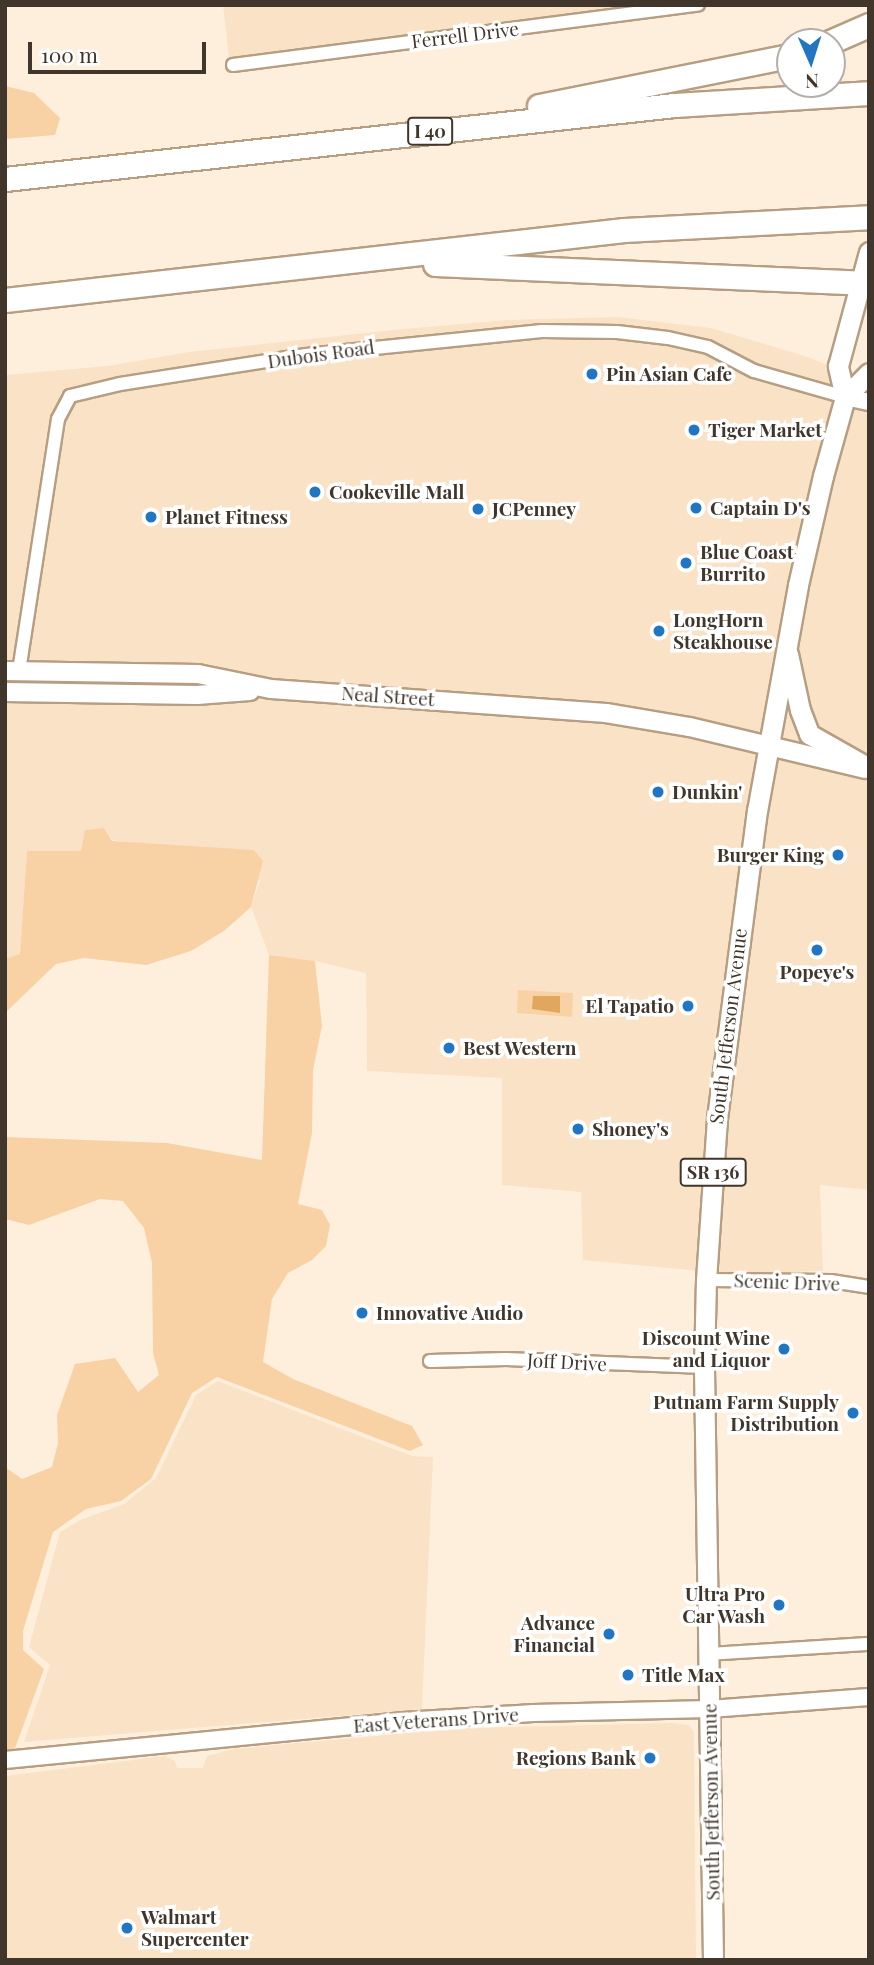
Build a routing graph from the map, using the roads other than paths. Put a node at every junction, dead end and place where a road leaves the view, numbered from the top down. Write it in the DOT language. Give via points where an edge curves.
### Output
graph roads {
  1 [pos="698,5"];
  2 [pos="869,25"];
  3 [pos="846,35"];
  4 [pos="869,40"];
  5 [pos="846,44"];
  6 [pos="776,59"];
  7 [pos="233,65"];
  8 [pos="862,93"];
  9 [pos="360,139"];
  10 [pos="5,179"];
  11 [pos="869,217"];
  12 [pos="869,252"];
  13 [pos="330,264"];
  14 [pos="865,284"];
  15 [pos="5,300"];
  16 [pos="869,373"];
  17 [pos="845,397"];
  18 [pos="869,402"];
  19 [pos="787,648"];
  20 [pos="12,671"];
  21 [pos="271,689"];
  22 [pos="5,692"];
  23 [pos="768,746"];
  24 [pos="869,769"];
  25 [pos="706,1280"];
  26 [pos="869,1287"];
  27 [pos="430,1361"];
  28 [pos="704,1367"];
  29 [pos="869,1644"];
  30 [pos="708,1654"];
  31 [pos="869,1698"];
  32 [pos="710,1709"];
  33 [pos="5,1760"];
  34 [pos="713,1960"];
  1 -- 7 [label="street, Ferrell Drive"];
  2 -- 3 [label="highway"];
  4 -- 5 [label="highway"];
  6 -- 9 [label="highway"];
  8 -- 9 [label="highway, I 40" via="674,105"];
  9 -- 10 [label="highway, I 40"];
  11 -- 13 [label="highway" via="624,230"];
  12 -- 14 [label="main road, South Jefferson Avenue / SR 136"];
  13 -- 14 [label="highway" via="481,265"];
  13 -- 15 [label="highway"];
  14 -- 17 [label="main road, South Jefferson Avenue / SR 136" via="838,366"];
  16 -- 17 [label="main road, South Jefferson Avenue / SR 136"];
  17 -- 18 [label="street"];
  17 -- 19 [label="main road, South Jefferson Avenue / SR 136"];
  17 -- 20 [label="street, Dubois Road" via="754,371 708,347 668,338 542,331 306,355 70,396 58,419"];
  19 -- 23 [label="main road, South Jefferson Avenue / SR 136"];
  19 -- 24 [label="main road" via="809,734"];
  20 -- 21 [label="main road, Neal Street" via="198,674"];
  21 -- 22 [label="main road" via="197,695"];
  21 -- 23 [label="main road, Neal Street" via="606,713"];
  23 -- 24 [label="main road, Neal Street"];
  23 -- 25 [label="main road, South Jefferson Avenue / SR 136" via="724,1044"];
  25 -- 26 [label="street, Scenic Drive"];
  25 -- 28 [label="main road, South Jefferson Avenue / SR 136"];
  27 -- 28 [label="street, Joff Drive" via="506,1359"];
  28 -- 30 [label="main road, South Jefferson Avenue / SR 136"];
  29 -- 30 [label="street"];
  30 -- 32 [label="main road, South Jefferson Avenue / SR 136"];
  31 -- 32 [label="street, East Veterans Drive"];
  32 -- 33 [label="street, East Veterans Drive" via="403,1721"];
  32 -- 34 [label="main road, South Jefferson Avenue / SR 136"];
}
